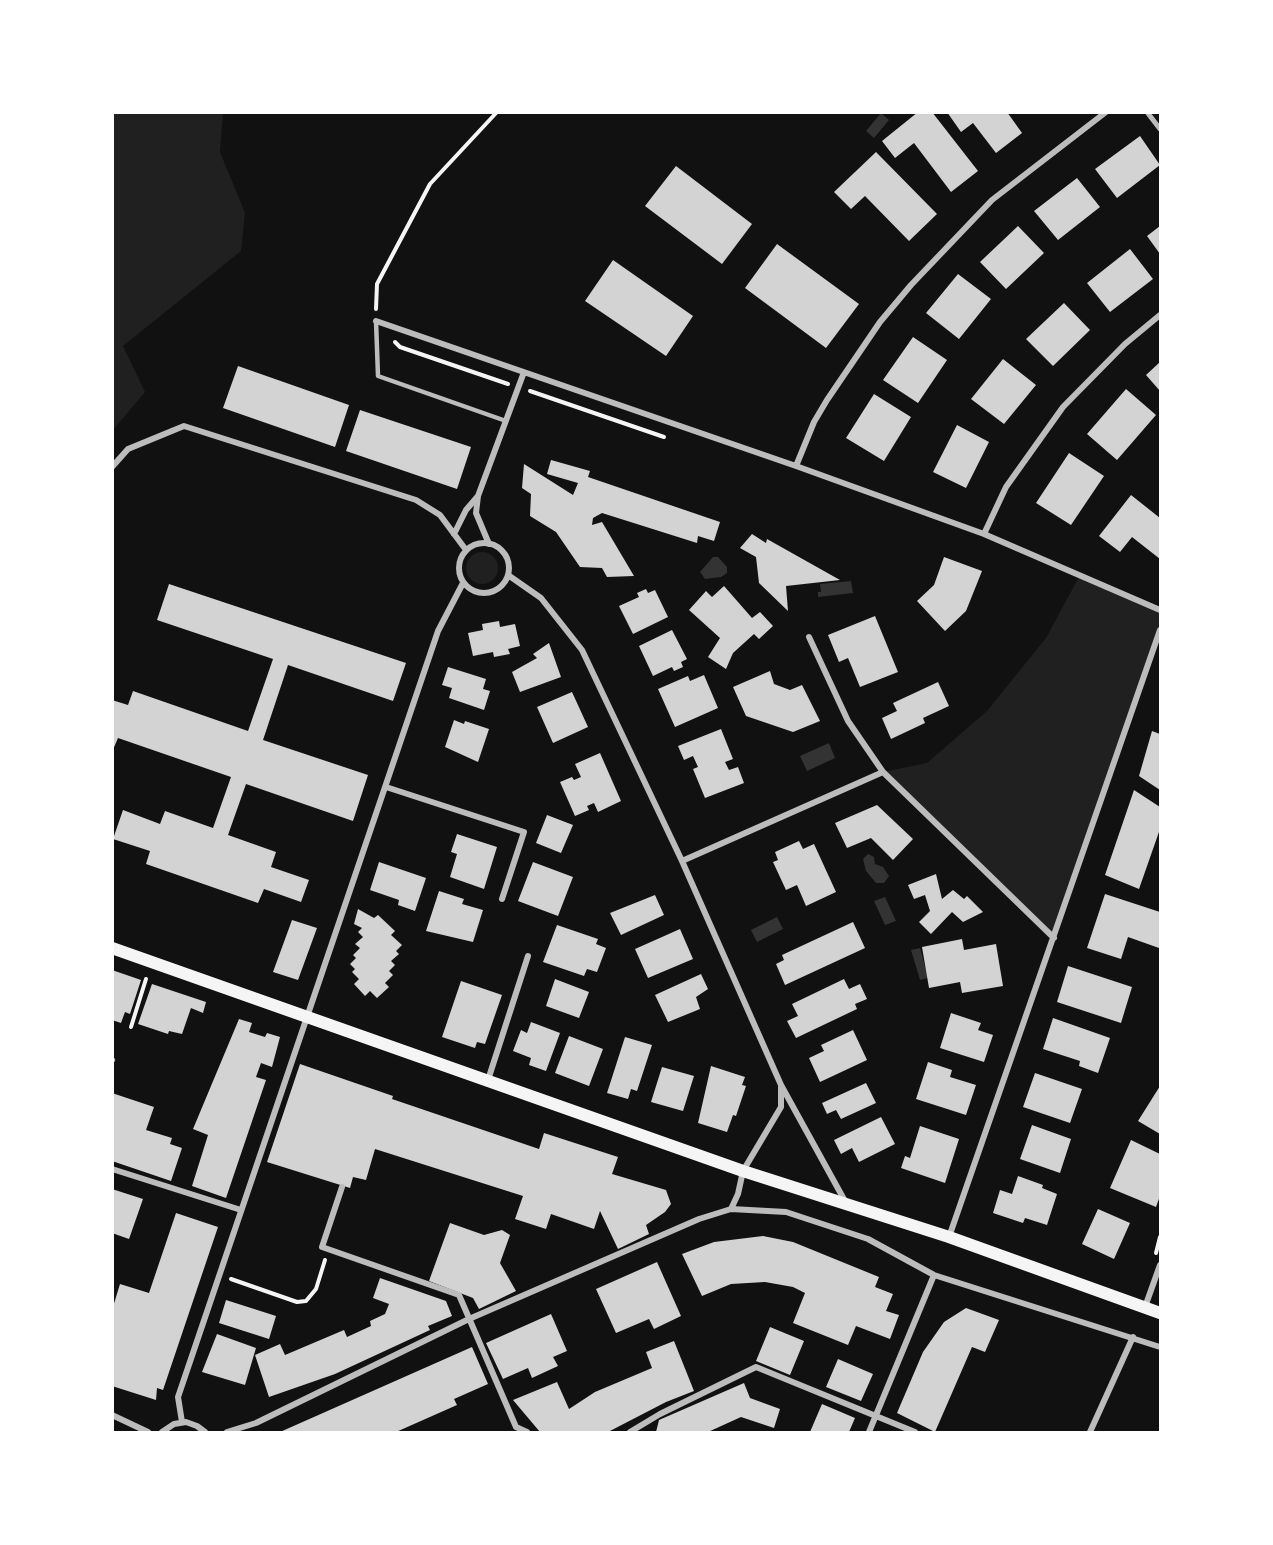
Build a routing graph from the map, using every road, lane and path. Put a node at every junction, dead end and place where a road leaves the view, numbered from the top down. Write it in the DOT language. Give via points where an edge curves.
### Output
graph roads {
  1 [pos="497,112"];
  2 [pos="1106,112"];
  3 [pos="1148,112"];
  4 [pos="1161,129"];
  5 [pos="1161,315"];
  6 [pos="376,321"];
  7 [pos="524,372"];
  8 [pos="518,387"];
  9 [pos="506,421"];
  10 [pos="674,440"];
  11 [pos="796,466"];
  12 [pos="112,467"];
  13 [pos="478,496"];
  14 [pos="454,534"];
  15 [pos="984,534"];
  16 [pos="489,544"];
  17 [pos="466,550"];
  18 [pos="508,574"];
  19 [pos="463,583"];
  20 [pos="1161,610"];
  21 [pos="1161,630"];
  22 [pos="809,637"];
  23 [pos="883,772"];
  24 [pos="386,787"];
  25 [pos="682,861"];
  26 [pos="502,899"];
  27 [pos="1054,938"];
  28 [pos="112,948"];
  29 [pos="528,956"];
  30 [pos="146,979"];
  31 [pos="306,1016"];
  32 [pos="131,1027"];
  33 [pos="488,1080"];
  34 [pos="781,1085"];
  35 [pos="112,1168"];
  36 [pos="743,1171"];
  37 [pos="342,1187"];
  38 [pos="847,1204"];
  39 [pos="731,1209"];
  40 [pos="241,1210"];
  41 [pos="949,1237"];
  42 [pos="326,1248"];
  43 [pos="1161,1265"];
  44 [pos="934,1275"];
  45 [pos="219,1276"];
  46 [pos="1145,1307"];
  47 [pos="1161,1313"];
  48 [pos="469,1319"];
  49 [pos="1133,1337"];
  50 [pos="1161,1347"];
  51 [pos="112,1415"];
  52 [pos="876,1416"];
  53 [pos="182,1422"];
  54 [pos="148,1432"];
  55 [pos="162,1432"];
  56 [pos="205,1432"];
  57 [pos="227,1432"];
  58 [pos="527,1432"];
  59 [pos="630,1432"];
  60 [pos="869,1432"];
  61 [pos="915,1432"];
  62 [pos="1090,1432"];
  1 -- 6 [label="path" via="430,184 377,284"];
  2 -- 11 [label="street" via="992,200 911,285 880,322 827,400"];
  3 -- 4 [label="street"];
  5 -- 15 [label="street" via="1125,344 1063,406 1006,487"];
  6 -- 7 [label="street"];
  6 -- 9 [label="lane" via="378,376"];
  7 -- 8 [label="street"];
  7 -- 11 [label="street"];
  8 -- 9 [label="street"];
  8 -- 10 [label="path"];
  9 -- 13 [label="street"];
  11 -- 15 [label="street"];
  12 -- 14 [label="street" via="128,448 184,426 416,500 440,515"];
  13 -- 14 [label="street"];
  13 -- 16 [label="street" via="476,513"];
  14 -- 17 [label="street"];
  15 -- 20 [label="street"];
  16 -- 17 [label="street"];
  16 -- 18 [label="street" via="507,559"];
  17 -- 19 [label="street" via="459,563"];
  18 -- 19 [label="street" via="501,586 488,593 474,592"];
  18 -- 25 [label="street" via="541,598 582,650"];
  19 -- 24 [label="street" via="438,631"];
  21 -- 27 [label="street"];
  22 -- 23 [label="street" via="849,721"];
  23 -- 25 [label="street"];
  23 -- 27 [label="street"];
  24 -- 26 [label="street" via="524,832"];
  24 -- 31 [label="street"];
  25 -- 34 [label="street"];
  27 -- 41 [label="street"];
  28 -- 31 [label="main road"];
  29 -- 33 [label="street"];
  30 -- 32 [label="path"];
  31 -- 33 [label="main road"];
  31 -- 40 [label="street"];
  33 -- 36 [label="main road"];
  34 -- 36 [label="street" via="781,1107"];
  34 -- 38 [label="street"];
  35 -- 40 [label="street"];
  36 -- 38 [label="main road"];
  36 -- 39 [label="street"];
  37 -- 42 [label="street"];
  38 -- 41 [label="main road"];
  39 -- 44 [label="street" via="786,1212 817,1222 868,1239"];
  39 -- 48 [label="street" via="699,1219"];
  40 -- 45 [label="street"];
  41 -- 46 [label="main road"];
  42 -- 45 [label="path" via="316,1289 306,1301 297,1302"];
  42 -- 48 [label="street" via="459,1295"];
  43 -- 46 [label="street"];
  44 -- 49 [label="street"];
  44 -- 52 [label="street"];
  45 -- 53 [label="street" via="178,1397"];
  46 -- 47 [label="main road"];
  48 -- 57 [label="street" via="256,1423"];
  48 -- 58 [label="street" via="516,1427"];
  49 -- 50 [label="street"];
  49 -- 62 [label="street"];
  51 -- 54 [label="street"];
  52 -- 59 [label="street" via="756,1367"];
  52 -- 60 [label="street"];
  52 -- 61 [label="street"];
  53 -- 55 [label="street"];
  53 -- 56 [label="street"];
}
